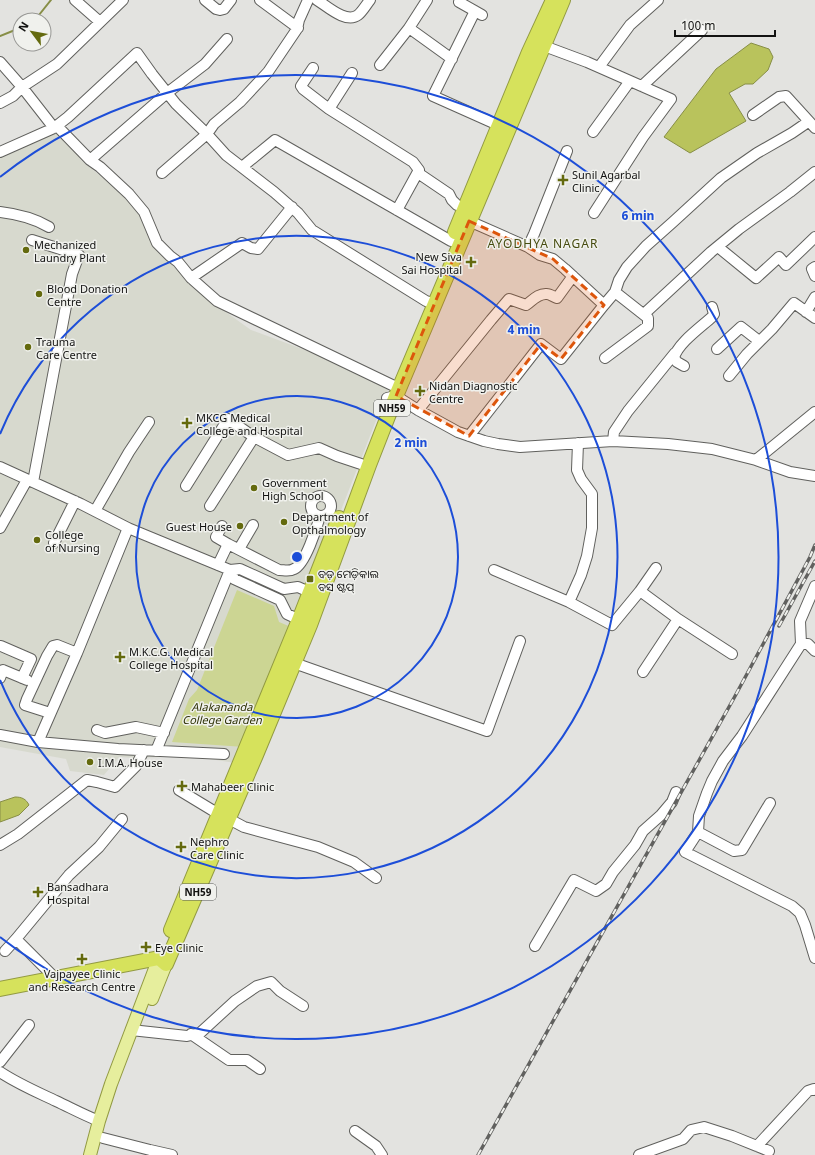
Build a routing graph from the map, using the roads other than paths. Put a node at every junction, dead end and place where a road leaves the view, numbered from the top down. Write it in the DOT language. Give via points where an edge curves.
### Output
graph roads {
  1 [pos="75,0"];
  2 [pos="123,0"];
  3 [pos="205,0"];
  4 [pos="231,0"];
  5 [pos="260,0"];
  6 [pos="308,0"];
  7 [pos="318,0"];
  8 [pos="370,0"];
  9 [pos="427,0"];
  10 [pos="553,0"];
  11 [pos="563,0"];
  12 [pos="658,0"];
  13 [pos="458,1"];
  14 [pos="100,22"];
  15 [pos="298,28"];
  16 [pos="409,28"];
  17 [pos="702,30"];
  18 [pos="227,39"];
  19 [pos="544,46"];
  20 [pos="452,59"];
  21 [pos="0,62"];
  22 [pos="380,65"];
  23 [pos="599,67"];
  24 [pos="314,68"];
  25 [pos="352,73"];
  26 [pos="630,81"];
  27 [pos="642,86"];
  28 [pos="22,87"];
  29 [pos="167,93"];
  30 [pos="0,103"];
  31 [pos="329,110"];
  32 [pos="752,115"];
  33 [pos="812,125"];
  34 [pos="498,126"];
  35 [pos="55,127"];
  36 [pos="593,132"];
  37 [pos="207,134"];
  38 [pos="567,151"];
  39 [pos="0,152"];
  40 [pos="90,160"];
  41 [pos="242,167"];
  42 [pos="815,172"];
  43 [pos="162,173"];
  44 [pos="418,173"];
  45 [pos="292,207"];
  46 [pos="465,207"];
  47 [pos="397,210"];
  48 [pos="0,212"];
  49 [pos="594,213"];
  50 [pos="470,221"];
  51 [pos="49,227"];
  52 [pos="815,237"];
  53 [pos="32,240"];
  54 [pos="451,240"];
  55 [pos="528,246"];
  56 [pos="718,247"];
  57 [pos="815,267"];
  58 [pos="573,276"];
  59 [pos="815,276"];
  60 [pos="191,278"];
  61 [pos="615,292"];
  62 [pos="815,297"];
  63 [pos="430,302"];
  64 [pos="604,305"];
  65 [pos="712,307"];
  66 [pos="806,312"];
  67 [pos="644,314"];
  68 [pos="815,318"];
  69 [pos="759,341"];
  70 [pos="718,349"];
  71 [pos="675,353"];
  72 [pos="605,358"];
  73 [pos="684,366"];
  74 [pos="729,376"];
  75 [pos="394,391"];
  76 [pos="418,410"];
  77 [pos="815,412"];
  78 [pos="149,422"];
  79 [pos="254,436"];
  80 [pos="469,436"];
  81 [pos="613,441"];
  82 [pos="578,443"];
  83 [pos="756,460"];
  84 [pos="361,464"];
  85 [pos="1,470"];
  86 [pos="815,476"];
  87 [pos="30,481"];
  88 [pos="186,486"];
  89 [pos="74,501"];
  90 [pos="210,506"];
  91 [pos="95,511"];
  92 [pos="320,516"];
  93 [pos="253,525"];
  94 [pos="222,526"];
  95 [pos="0,528"];
  96 [pos="128,528"];
  97 [pos="54,543"];
  98 [pos="228,544"];
  99 [pos="239,549"];
  100 [pos="218,565"];
  101 [pos="656,568"];
  102 [pos="230,570"];
  103 [pos="494,570"];
  104 [pos="640,591"];
  105 [pos="814,592"];
  106 [pos="315,595"];
  107 [pos="569,602"];
  108 [pos="678,619"];
  109 [pos="304,622"];
  110 [pos="520,641"];
  111 [pos="801,644"];
  112 [pos="1,646"];
  113 [pos="815,651"];
  114 [pos="77,653"];
  115 [pos="732,654"];
  116 [pos="294,663"];
  117 [pos="27,668"];
  118 [pos="643,672"];
  119 [pos="39,673"];
  120 [pos="0,678"];
  121 [pos="22,678"];
  122 [pos="34,683"];
  123 [pos="50,714"];
  124 [pos="97,730"];
  125 [pos="164,733"];
  126 [pos="0,735"];
  127 [pos="38,742"];
  128 [pos="144,750"];
  129 [pos="156,751"];
  130 [pos="224,754"];
  131 [pos="250,755"];
  132 [pos="179,790"];
  133 [pos="676,792"];
  134 [pos="770,802"];
  135 [pos="224,816"];
  136 [pos="122,819"];
  137 [pos="698,832"];
  138 [pos="0,845"];
  139 [pos="376,878"];
  140 [pos="16,939"];
  141 [pos="535,946"];
  142 [pos="5,951"];
  143 [pos="815,958"];
  144 [pos="163,961"];
  145 [pos="55,978"];
  146 [pos="0,989"];
  147 [pos="303,1006"];
  148 [pos="29,1025"];
  149 [pos="135,1030"];
  150 [pos="192,1034"];
  151 [pos="0,1062"];
  152 [pos="260,1069"];
  153 [pos="0,1072"];
  154 [pos="815,1090"];
  155 [pos="99,1121"];
  156 [pos="355,1131"];
  157 [pos="103,1138"];
  158 [pos="757,1146"];
  159 [pos="769,1151"];
  160 [pos="90,1155"];
  161 [pos="98,1155"];
  162 [pos="172,1155"];
  163 [pos="382,1155"];
  164 [pos="639,1155"];
  1 -- 14 [label="street"];
  2 -- 14 [label="street"];
  3 -- 4 [label="street" via="220,10"];
  5 -- 15 [label="street"];
  6 -- 15 [label="street" via="298,20"];
  7 -- 8 [label="street" via="344,17 352,18 358,15"];
  9 -- 16 [label="street"];
  10 -- 34 [label="highway"];
  11 -- 19 [label="highway, NH59"];
  12 -- 23 [label="street" via="630,25"];
  13 -- 20 [label="street" via="478,13"];
  14 -- 28 [label="street" via="57,64"];
  15 -- 37 [label="street" via="268,72 240,102 214,124"];
  16 -- 20 [label="street"];
  16 -- 22 [label="street"];
  17 -- 27 [label="street"];
  18 -- 29 [label="street" via="205,64"];
  19 -- 23 [label="street"];
  19 -- 50 [label="highway, NH59"];
  20 -- 34 [label="street" via="434,96"];
  21 -- 28 [label="street"];
  23 -- 26 [label="street"];
  24 -- 31 [label="street" via="301,86"];
  25 -- 31 [label="street"];
  26 -- 27 [label="street"];
  26 -- 36 [label="street"];
  27 -- 49 [label="street" via="671,99"];
  28 -- 30 [label="street"];
  28 -- 35 [label="street"];
  29 -- 35 [label="street" via="137,53"];
  29 -- 37 [label="street"];
  29 -- 40 [label="street"];
  31 -- 44 [label="street" via="413,162 419,170"];
  32 -- 33 [label="street" via="779,97 786,96"];
  33 -- 61 [label="street" via="757,153 721,178 640,253 622,274"];
  34 -- 46 [label="highway"];
  35 -- 39 [label="street"];
  35 -- 40 [label="street"];
  37 -- 41 [label="street"];
  37 -- 43 [label="street"];
  38 -- 55 [label="street"];
  40 -- 60 [label="street" via="144,212 157,243"];
  41 -- 45 [label="street"];
  41 -- 47 [label="street" via="275,140"];
  42 -- 56 [label="street"];
  44 -- 46 [label="street" via="449,194 457,205"];
  44 -- 47 [label="street"];
  45 -- 60 [label="street" via="258,249 242,243"];
  45 -- 63 [label="street" via="312,230"];
  46 -- 54 [label="highway"];
  47 -- 54 [label="street"];
  48 -- 51 [label="street" via="39,221"];
  50 -- 55 [label="street"];
  50 -- 63 [label="highway, NH59"];
  52 -- 56 [label="street" via="786,265 779,257 756,278"];
  53 -- 87 [label="street" via="79,255 72,274"];
  54 -- 63 [label="highway"];
  55 -- 58 [label="street" via="540,255 553,259"];
  56 -- 67 [label="street"];
  57 -- 59 [label="street" via="812,269"];
  58 -- 64 [label="street"];
  58 -- 76 [label="street" via="557,298 547,294 537,296 526,305 509,299"];
  60 -- 75 [label="street" via="217,301"];
  61 -- 64 [label="street"];
  61 -- 67 [label="street"];
  62 -- 66 [label="street"];
  63 -- 75 [label="highway, NH59"];
  64 -- 80 [label="street" via="561,359 541,344"];
  65 -- 71 [label="street" via="712,317"];
  66 -- 68 [label="street"];
  66 -- 69 [label="street" via="794,303"];
  67 -- 72 [label="street" via="648,318 648,326"];
  69 -- 70 [label="street" via="741,327"];
  69 -- 74 [label="street"];
  71 -- 73 [label="street" via="674,358"];
  71 -- 81 [label="street" via="628,411 614,432"];
  75 -- 76 [label="street"];
  75 -- 84 [label="highway"];
  75 -- 106 [label="highway, NH59"];
  76 -- 80 [label="street"];
  77 -- 83 [label="street"];
  78 -- 91 [label="street"];
  79 -- 84 [label="street" via="288,455 320,448"];
  79 -- 88 [label="street" via="228,419"];
  79 -- 90 [label="street"];
  80 -- 82 [label="street" via="491,443 520,447"];
  81 -- 82 [label="street"];
  81 -- 83 [label="street" via="712,449"];
  82 -- 107 [label="street" via="577,470 592,494 592,528 587,556"];
  83 -- 86 [label="street" via="790,472"];
  84 -- 106 [label="highway"];
  85 -- 87 [label="street"];
  87 -- 89 [label="street"];
  87 -- 95 [label="street"];
  89 -- 91 [label="street"];
  89 -- 97 [label="street"];
  91 -- 96 [label="street"];
  92 -- 99 [label="street" via="302,562 295,569 279,570"];
  93 -- 99 [label="street"];
  94 -- 98 [label="street" via="216,537"];
  96 -- 100 [label="street"];
  96 -- 114 [label="street"];
  98 -- 99 [label="street"];
  98 -- 100 [label="street"];
  100 -- 102 [label="street"];
  101 -- 104 [label="street"];
  102 -- 106 [label="street" via="240,569 284,589 298,587"];
  102 -- 109 [label="street" via="234,579 280,600 287,614"];
  102 -- 125 [label="street"];
  103 -- 107 [label="street"];
  104 -- 107 [label="street" via="612,625"];
  104 -- 108 [label="street"];
  105 -- 111 [label="street" via="800,621"];
  106 -- 109 [label="highway, NH59"];
  108 -- 115 [label="street"];
  108 -- 118 [label="street"];
  109 -- 116 [label="highway, NH59"];
  109 -- 131 [label="highway"];
  110 -- 116 [label="street" via="487,731"];
  111 -- 113 [label="street" via="808,644"];
  111 -- 137 [label="street" via="712,781 699,816"];
  112 -- 117 [label="street" via="31,659"];
  114 -- 119 [label="street" via="57,645 53,646"];
  114 -- 123 [label="street"];
  116 -- 131 [label="highway, NH59"];
  117 -- 119 [label="street"];
  117 -- 121 [label="street"];
  119 -- 122 [label="street"];
  120 -- 121 [label="street" via="3,670"];
  121 -- 122 [label="street"];
  122 -- 123 [label="street" via="25,705"];
  123 -- 127 [label="street"];
  124 -- 125 [label="street" via="105,733 136,727"];
  125 -- 129 [label="street"];
  126 -- 127 [label="street"];
  127 -- 128 [label="street"];
  128 -- 129 [label="street"];
  128 -- 138 [label="street" via="136,766 115,787 87,780"];
  129 -- 130 [label="street"];
  131 -- 135 [label="highway, NH59"];
  132 -- 135 [label="street"];
  133 -- 141 [label="street" via="672,802 643,831 606,884 596,892 574,880"];
  134 -- 137 [label="street" via="742,850 734,851"];
  135 -- 139 [label="street" via="244,826 318,847 354,862"];
  135 -- 144 [label="highway, NH59"];
  136 -- 140 [label="street" via="99,847 69,875"];
  137 -- 143 [label="street" via="685,852 792,906 800,913"];
  140 -- 142 [label="street"];
  140 -- 145 [label="street"];
  144 -- 145 [label="highway"];
  144 -- 149 [label="main road"];
  145 -- 146 [label="highway"];
  147 -- 150 [label="street" via="270,982 257,986 235,1001 200,1033"];
  148 -- 151 [label="street"];
  149 -- 150 [label="street" via="187,1036"];
  149 -- 155 [label="main road" via="111,1084"];
  149 -- 157 [label="main road"];
  150 -- 152 [label="street" via="228,1060 247,1060"];
  153 -- 155 [label="street"];
  154 -- 158 [label="street" via="808,1091"];
  155 -- 160 [label="main road"];
  156 -- 163 [label="street" via="376,1146"];
  157 -- 161 [label="main road"];
  157 -- 162 [label="street"];
  158 -- 159 [label="street"];
  158 -- 164 [label="street" via="704,1127 691,1130 683,1139"];
}
